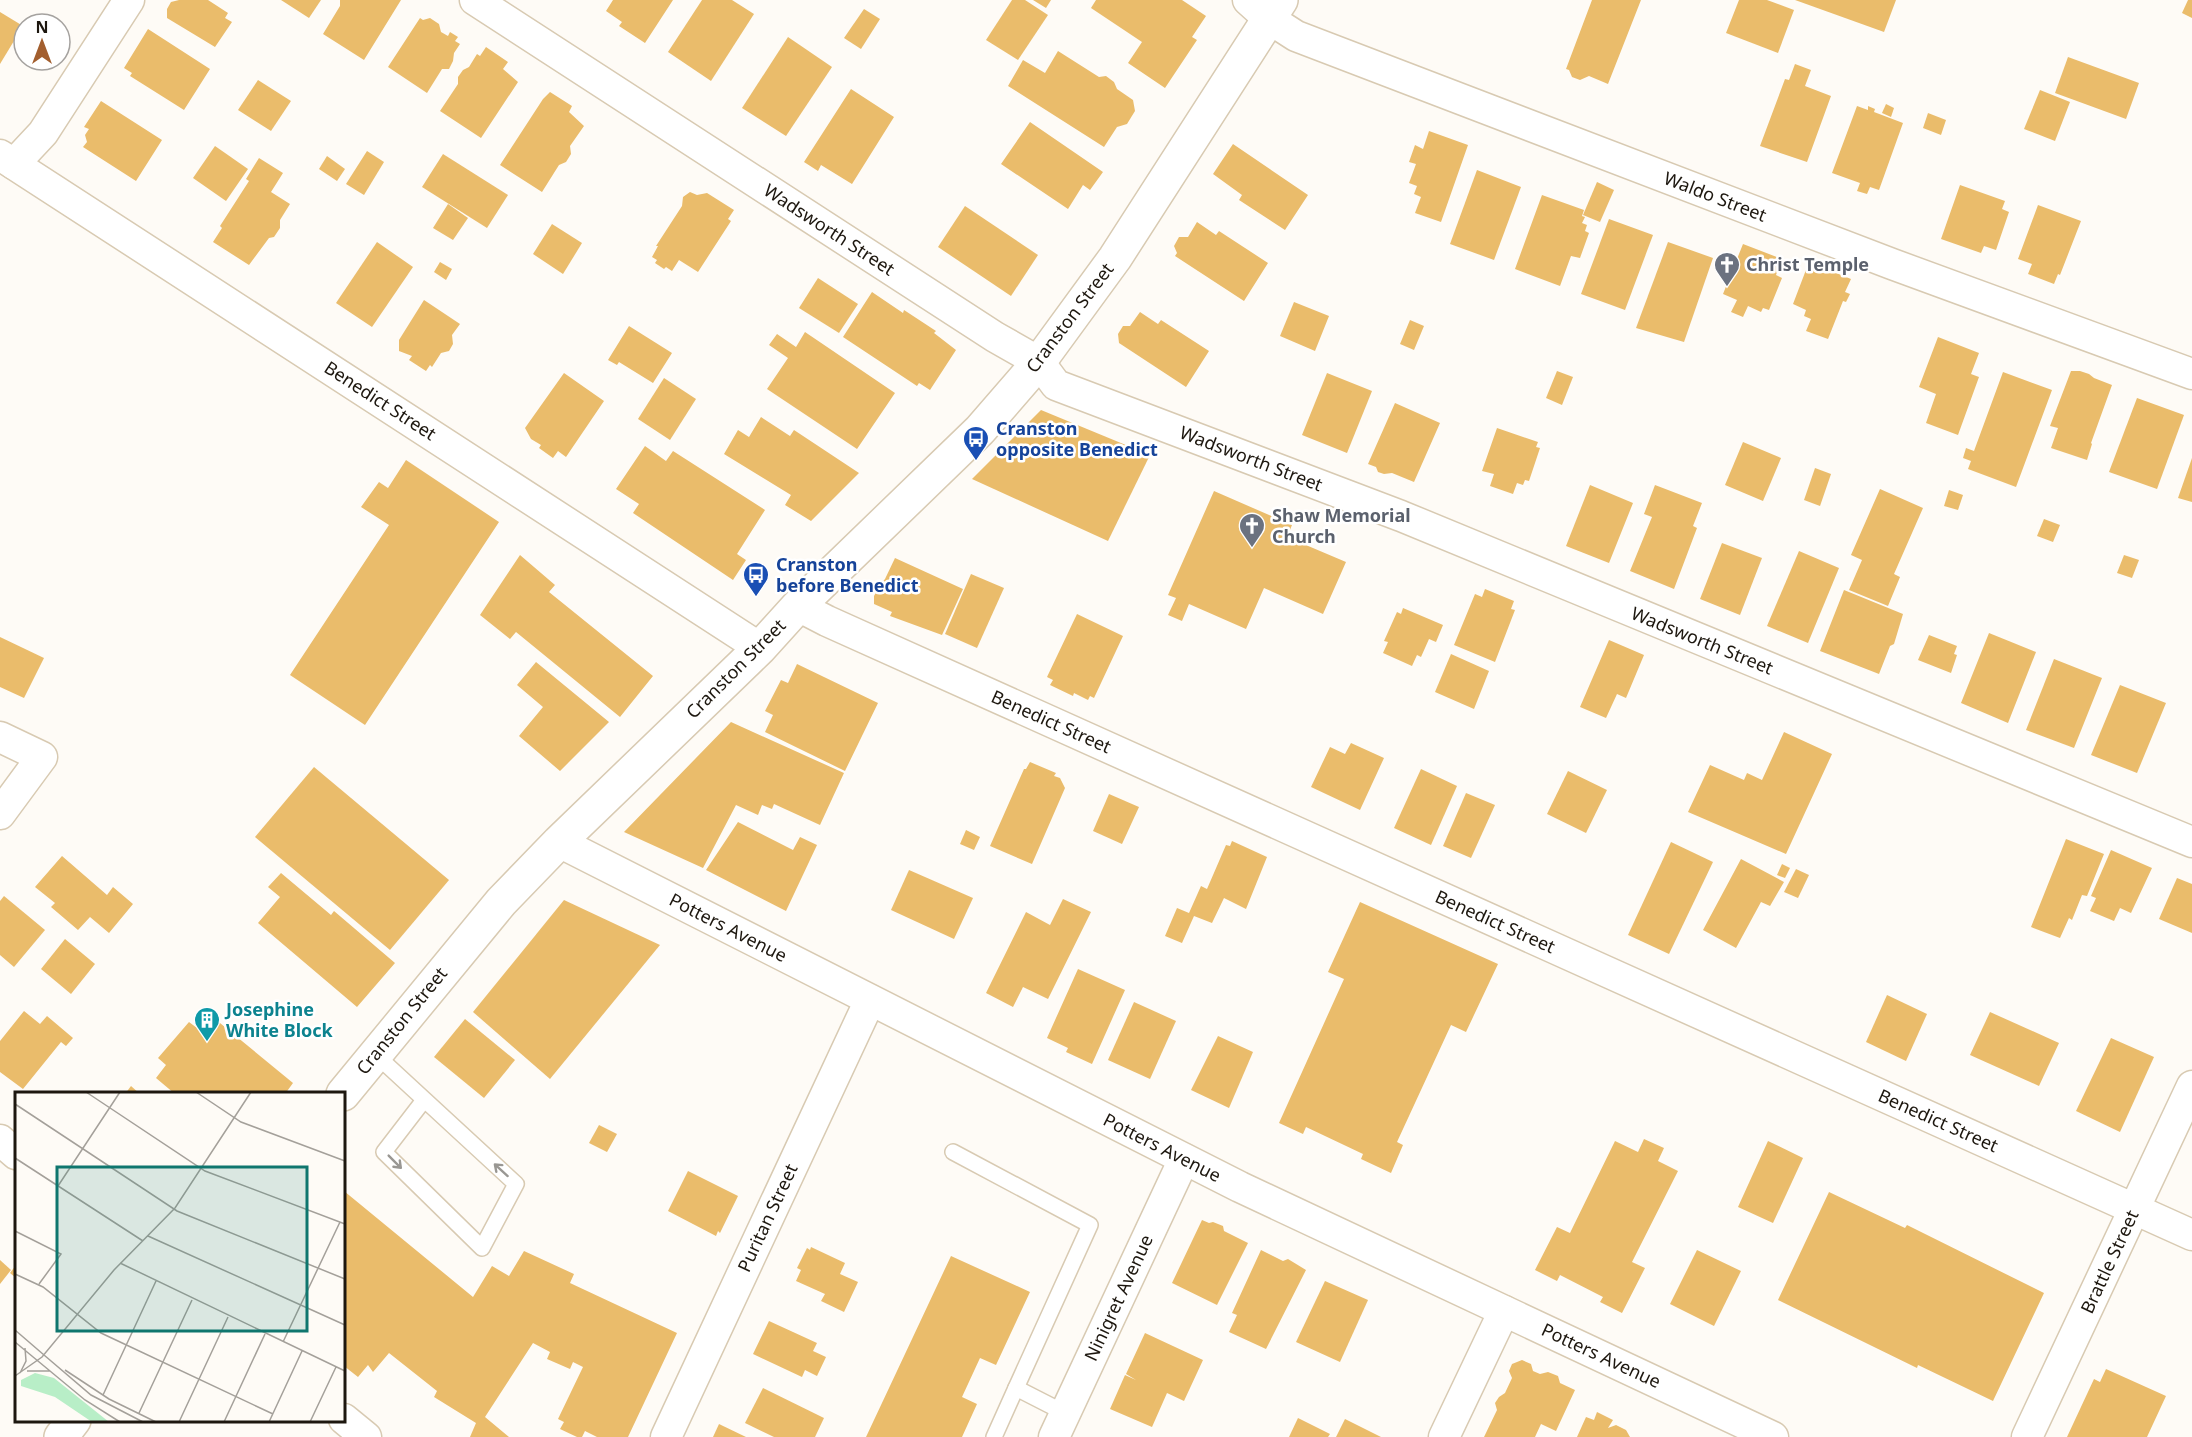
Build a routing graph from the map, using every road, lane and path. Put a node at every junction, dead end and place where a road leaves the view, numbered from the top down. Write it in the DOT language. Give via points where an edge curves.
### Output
graph roads {
  1 [pos="129,0"];
  2 [pos="475,0"];
  3 [pos="1266,6"];
  4 [pos="7,160"];
  5 [pos="1039,362"];
  6 [pos="2192,374"];
  7 [pos="798,606"];
  8 [pos="760,648"];
  9 [pos="0,736"];
  10 [pos="0,814"];
  11 [pos="559,842"];
  12 [pos="2192,842"];
  13 [pos="870,1000"];
  14 [pos="375,1054"];
  15 [pos="2192,1086"];
  16 [pos="345,1092"];
  17 [pos="424,1100"];
  18 [pos="0,1140"];
  19 [pos="953,1152"];
  20 [pos="15,1153"];
  21 [pos="1184,1159"];
  22 [pos="2135,1209"];
  23 [pos="2192,1235"];
  24 [pos="1504,1311"];
  25 [pos="1016,1388"];
  26 [pos="345,1420"];
  27 [pos="72,1422"];
  28 [pos="1060,1425"];
  29 [pos="61,1437"];
  30 [pos="366,1437"];
  31 [pos="666,1437"];
  32 [pos="994,1437"];
  33 [pos="1444,1437"];
  34 [pos="1773,1437"];
  35 [pos="2027,1437"];
  1 -- 4 [label="street" via="43,133"];
  2 -- 5 [label="street, Wadsworth Street"];
  3 -- 5 [label="main road, Cranston Street" via="1115,258"];
  3 -- 6 [label="street, Waldo Street" via="1296,36"];
  4 -- 8 [label="street, Benedict Street"];
  5 -- 7 [label="main road, Cranston Street" via="980,430"];
  5 -- 12 [label="street, Wadsworth Street" via="1056,385 1401,516"];
  7 -- 8 [label="main road, Cranston Street"];
  7 -- 22 [label="street, Benedict Street"];
  8 -- 11 [label="main road, Cranston Street"];
  9 -- 10 [label="street" via="42,757"];
  11 -- 13 [label="street, Potters Avenue"];
  11 -- 14 [label="main road, Cranston Street" via="501,902"];
  13 -- 21 [label="street, Potters Avenue"];
  13 -- 31 [label="street, Puritan Street"];
  14 -- 16 [label="main road, Cranston Street"];
  14 -- 17 [label="lane"];
  15 -- 22 [label="street, Brattle Street"];
  17 -- 17 [label="lane, one-way" via="384,1152 482,1248 516,1184"];
  18 -- 20 [label="street"];
  19 -- 25 [label="lane" via="1090,1225"];
  21 -- 24 [label="street, Potters Avenue"];
  21 -- 28 [label="street, Ninigret Avenue"];
  22 -- 23 [label="street, Benedict Street"];
  22 -- 35 [label="street, Brattle Street"];
  24 -- 33 [label="street"];
  24 -- 34 [label="street, Potters Avenue"];
  25 -- 28 [label="lane"];
  25 -- 32 [label="lane"];
  26 -- 30 [label="street"];
  27 -- 29 [label="main road"];
}
